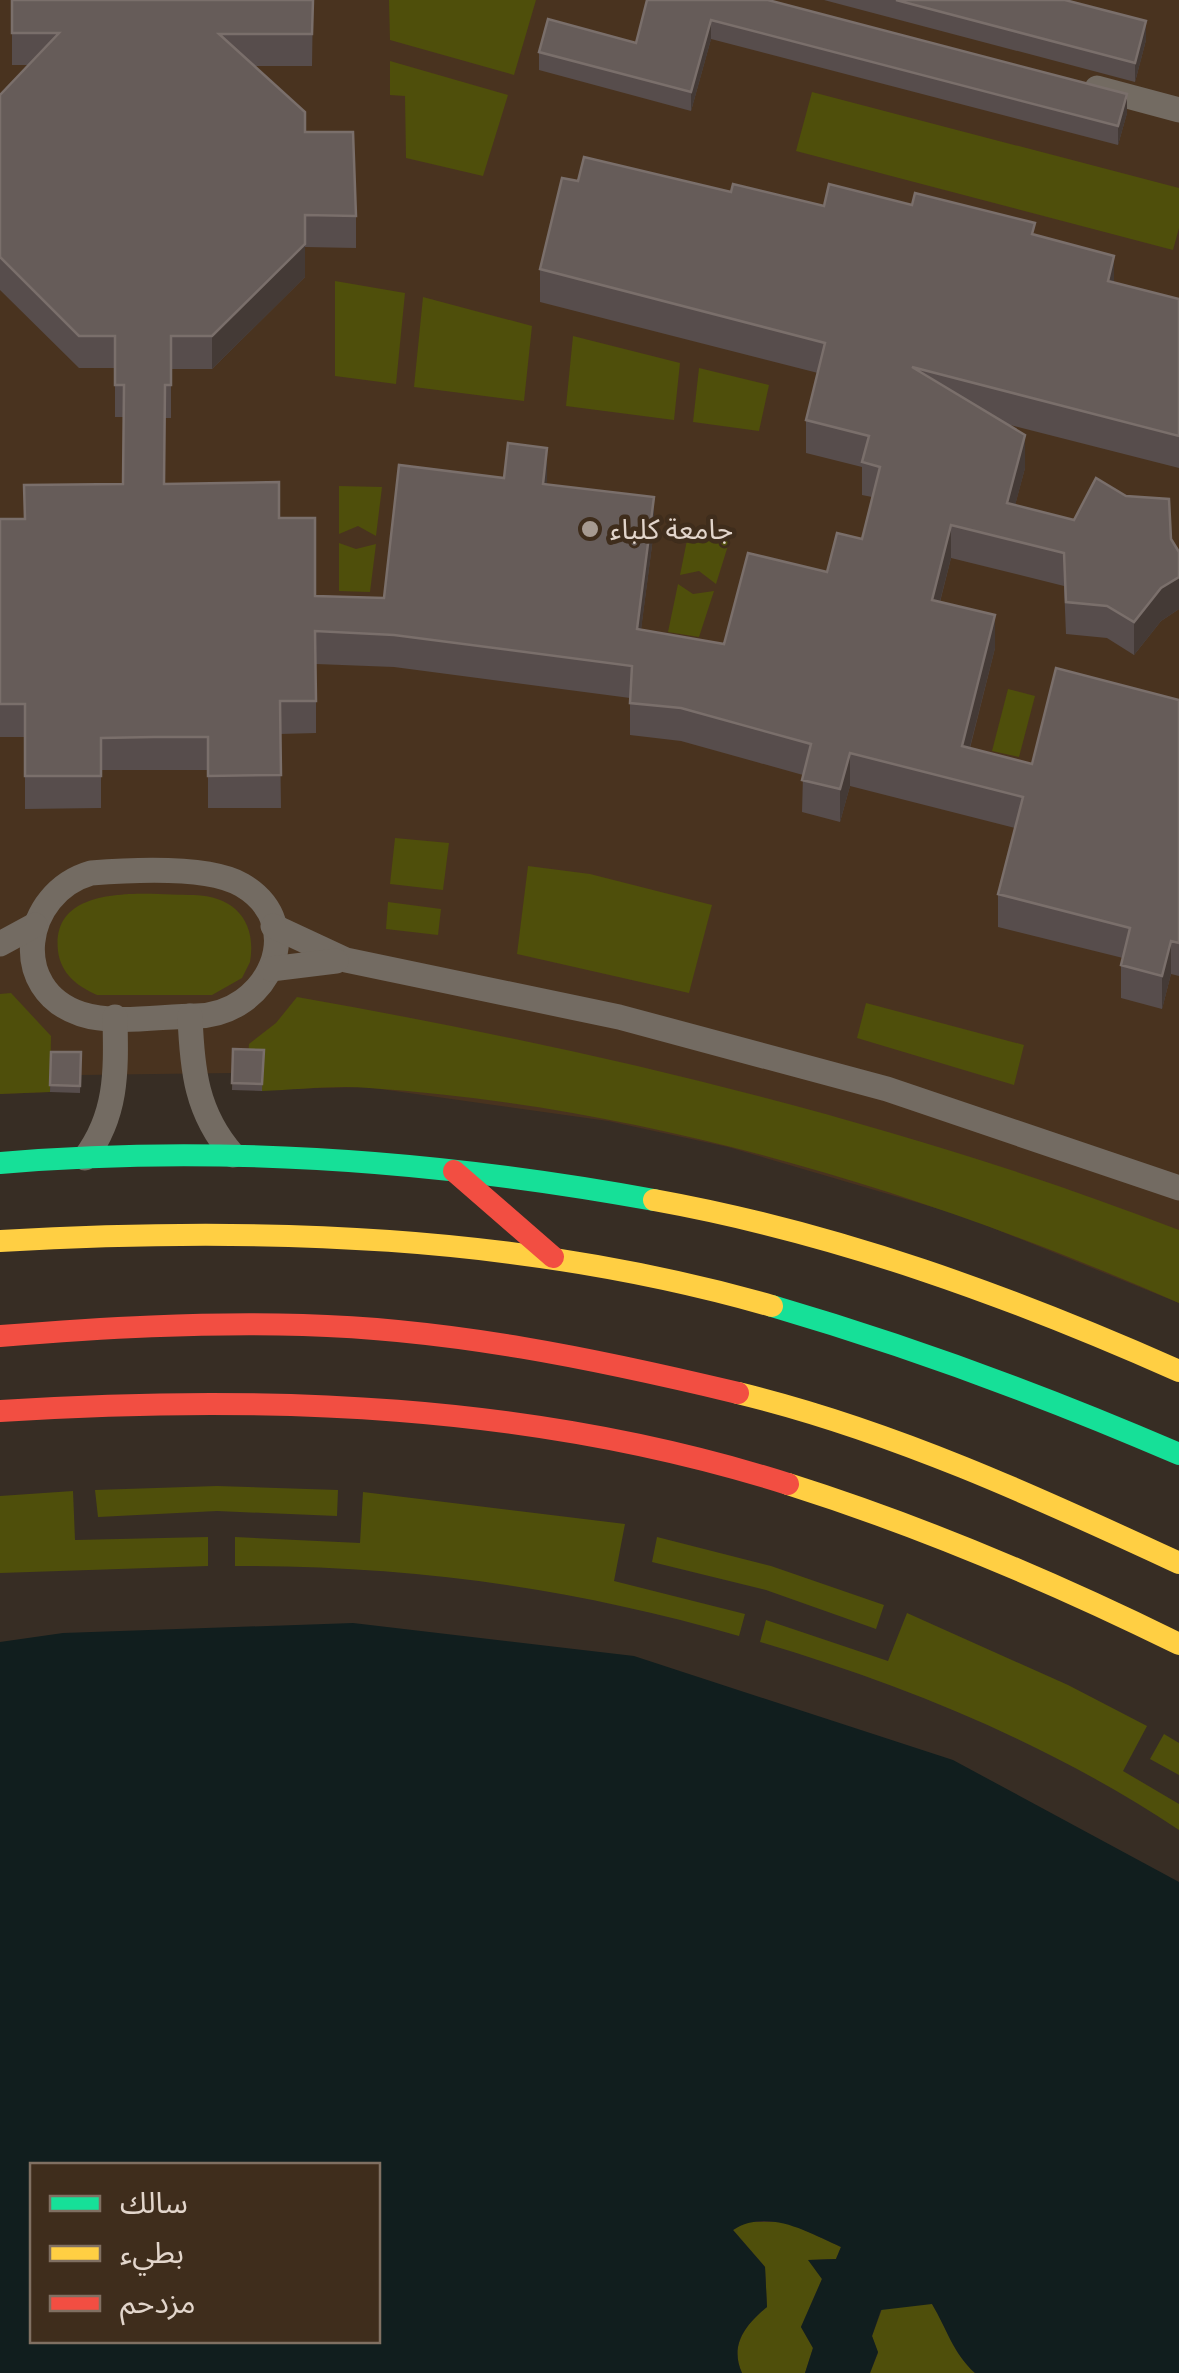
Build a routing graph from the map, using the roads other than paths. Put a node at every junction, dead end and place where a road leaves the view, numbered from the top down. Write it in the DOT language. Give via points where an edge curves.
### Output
graph roads {
  1 [pos="1065,80"];
  2 [pos="1179,110"];
  3 [pos="34,925"];
  4 [pos="273,926"];
  5 [pos="0,944"];
  6 [pos="0,956"];
  7 [pos="346,960"];
  8 [pos="34,965"];
  9 [pos="271,969"];
  10 [pos="190,1016"];
  11 [pos="115,1017"];
  12 [pos="234,1156"];
  13 [pos="84,1158"];
  14 [pos="0,1163"];
  15 [pos="454,1171"];
  16 [pos="1179,1188"];
  17 [pos="0,1240"];
  18 [pos="553,1257"];
  19 [pos="0,1336"];
  20 [pos="1179,1371"];
  21 [pos="0,1411"];
  22 [pos="1179,1454"];
  23 [pos="1179,1563"];
  24 [pos="1179,1644"];
  1 -- 2 [label="lane"];
  3 -- 4 [label="lane" via="61,886 106,872 232,880 258,898"];
  3 -- 5 [label="lane"];
  3 -- 8 [label="lane"];
  4 -- 7 [label="lane"];
  4 -- 9 [label="lane"];
  6 -- 8 [label="lane"];
  7 -- 9 [label="lane"];
  7 -- 16 [label="lane" via="619,1017 772,1057"];
  8 -- 11 [label="lane" via="65,1006"];
  9 -- 10 [label="lane" via="244,1003"];
  10 -- 11 [label="lane"];
  10 -- 12 [label="lane" via="197,1092"];
  11 -- 13 [label="lane" via="115,1093 104,1128"];
  12 -- 13 [label="main road"];
  12 -- 15 [label="main road"];
  13 -- 14 [label="main road"];
  15 -- 18 [label="main road"];
  15 -- 20 [label="main road" via="624,1192 826,1237 1022,1302"];
  17 -- 18 [label="main road" via="269,1230"];
  18 -- 22 [label="main road" via="696,1284 903,1341"];
  19 -- 23 [label="main road" via="150,1324 350,1324 608,1362 731,1391 921,1450"];
  21 -- 24 [label="main road" via="205,1399 348,1404 621,1439 814,1490 908,1523 1066,1587"];
}
